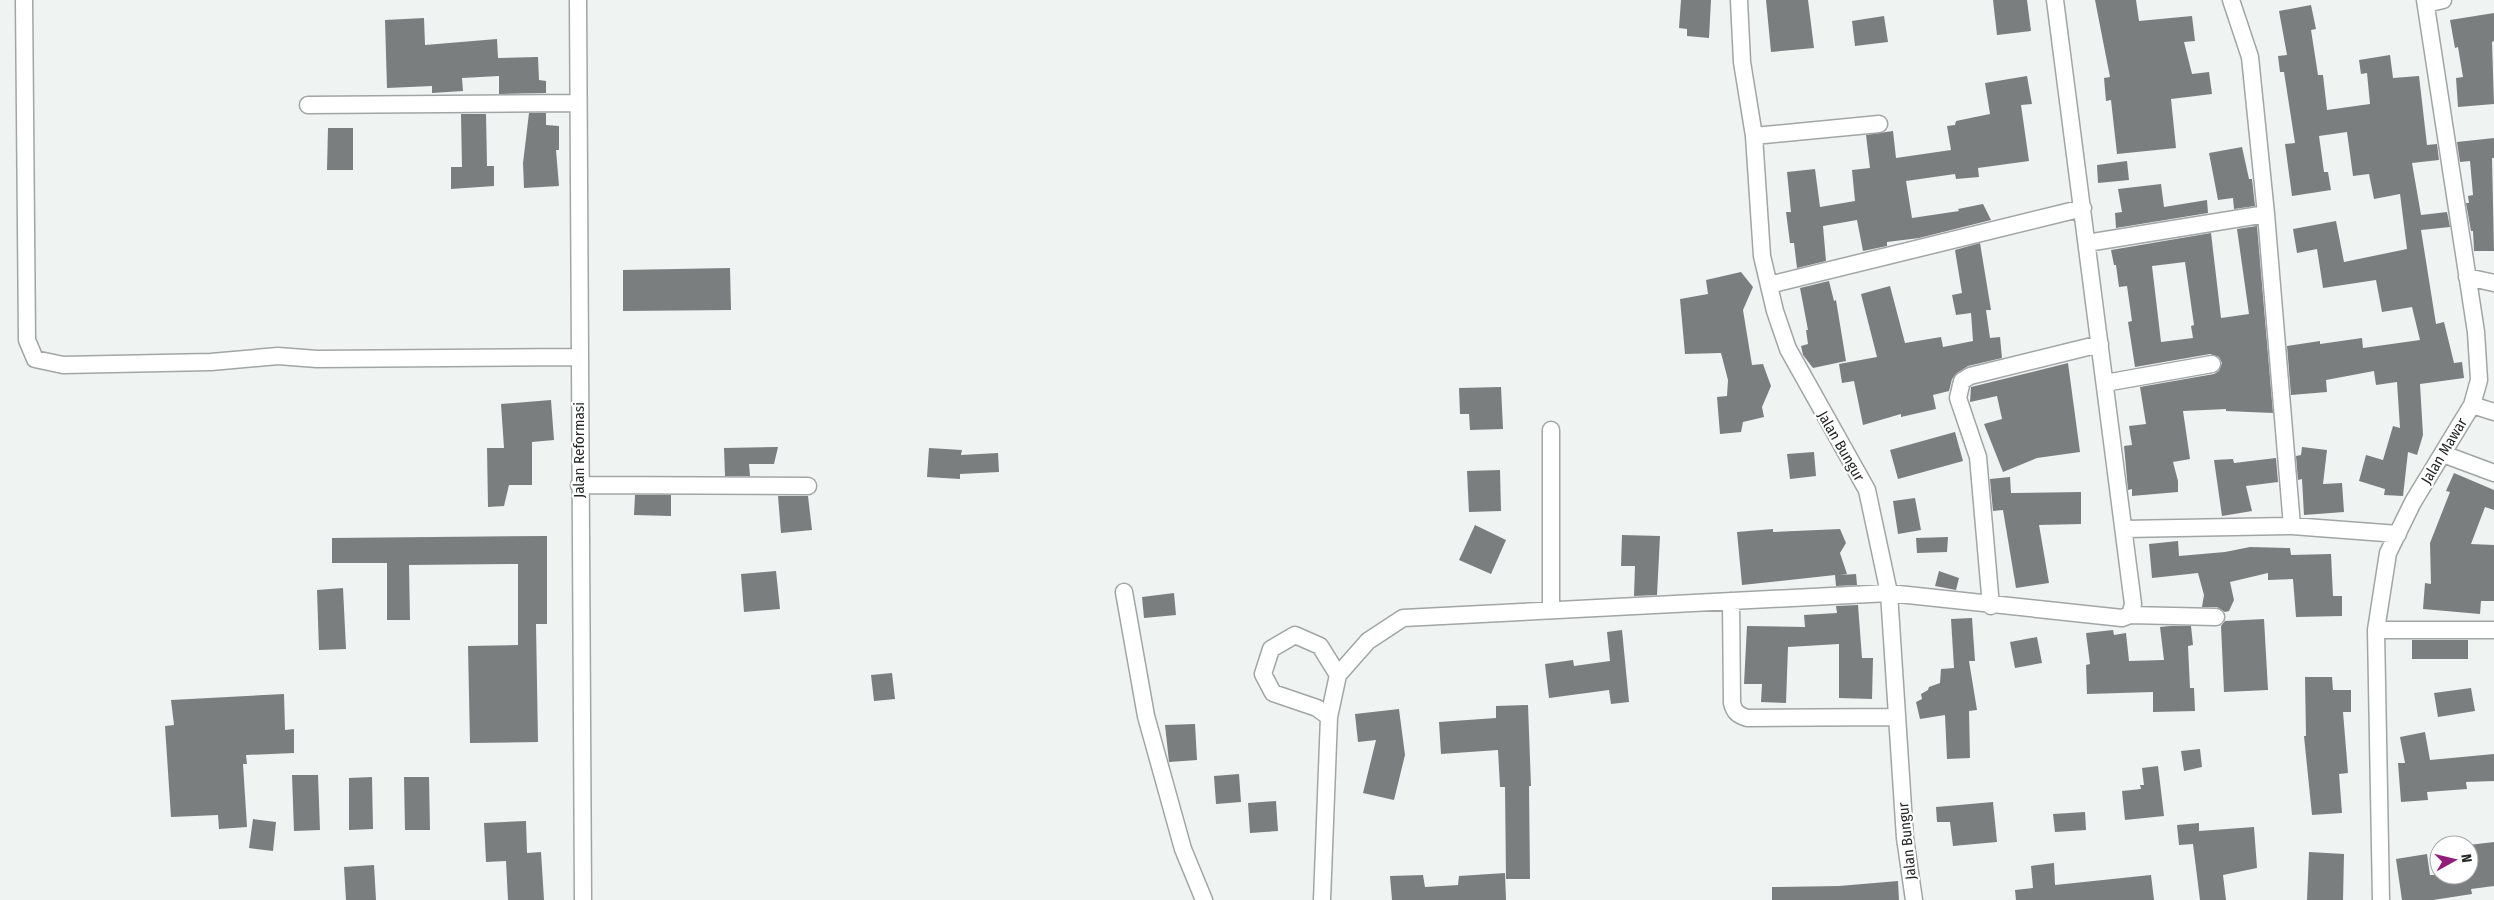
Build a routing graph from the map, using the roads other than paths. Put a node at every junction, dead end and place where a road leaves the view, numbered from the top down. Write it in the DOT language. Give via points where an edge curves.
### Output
graph roads {
  1 [pos="24,0"];
  2 [pos="578,0"];
  3 [pos="1739,0"];
  4 [pos="2055,0"];
  5 [pos="2231,0"];
  6 [pos="2443,0"];
  7 [pos="2426,2"];
  8 [pos="577,103"];
  9 [pos="308,105"];
  10 [pos="1879,124"];
  11 [pos="1754,136"];
  12 [pos="2083,208"];
  13 [pos="2266,214"];
  14 [pos="2087,244"];
  15 [pos="2467,277"];
  16 [pos="2494,283"];
  17 [pos="1769,285"];
  18 [pos="2100,344"];
  19 [pos="578,357"];
  20 [pos="2212,364"];
  21 [pos="2105,383"];
  22 [pos="2472,405"];
  23 [pos="2494,412"];
  24 [pos="1551,430"];
  25 [pos="2443,454"];
  26 [pos="2494,473"];
  27 [pos="579,486"];
  28 [pos="808,486"];
  29 [pos="2292,526"];
  30 [pos="2124,529"];
  31 [pos="2398,534"];
  32 [pos="1124,592"];
  33 [pos="1889,593"];
  34 [pos="1732,601"];
  35 [pos="1991,606"];
  36 [pos="1551,610"];
  37 [pos="2130,615"];
  38 [pos="2216,617"];
  39 [pos="2376,630"];
  40 [pos="2494,630"];
  41 [pos="1338,675"];
  42 [pos="1328,717"];
  43 [pos="1897,718"];
  44 [pos="583,900"];
  45 [pos="1204,900"];
  46 [pos="1322,900"];
  47 [pos="1914,900"];
  48 [pos="2382,900"];
  1 -- 19 [label="street" via="27,340 35,359 62,365 211,362 278,356 317,360"];
  2 -- 8 [label="street, Jalan Reformasi"];
  3 -- 11 [label="street, Jalan Bungur" via="1742,62"];
  4 -- 12 [label="street"];
  5 -- 13 [label="street" via="2250,58"];
  6 -- 7 [label="street"];
  7 -- 15 [label="street, Jalan Mawar"];
  8 -- 9 [label="street"];
  8 -- 19 [label="street, Jalan Reformasi"];
  10 -- 11 [label="street"];
  11 -- 17 [label="street, Jalan Bungur" via="1762,256"];
  12 -- 14 [label="street"];
  12 -- 17 [label="street"];
  13 -- 14 [label="street"];
  13 -- 29 [label="street"];
  14 -- 18 [label="street"];
  15 -- 16 [label="street"];
  15 -- 22 [label="street, Jalan Mawar" via="2476,332 2479,380"];
  17 -- 33 [label="street, Jalan Bungur" via="1788,349 1866,490"];
  18 -- 21 [label="street"];
  18 -- 35 [label="street" via="1970,376 1962,381 1958,392 1959,405 1978,457"];
  19 -- 27 [label="street, Jalan Reformasi"];
  20 -- 21 [label="street"];
  21 -- 30 [label="street"];
  22 -- 23 [label="street"];
  22 -- 25 [label="street, Jalan Mawar"];
  24 -- 36 [label="street"];
  25 -- 26 [label="street"];
  25 -- 31 [label="street, Jalan Mawar" via="2413,502"];
  27 -- 28 [label="street"];
  27 -- 44 [label="street, Jalan Reformasi"];
  29 -- 30 [label="street"];
  29 -- 31 [label="street"];
  30 -- 37 [label="street" via="2133,604"];
  31 -- 39 [label="street, Jalan Mawar" via="2388,553"];
  32 -- 45 [label="street" via="1146,716 1183,850"];
  33 -- 34 [label="street"];
  33 -- 35 [label="street"];
  33 -- 43 [label="street, Jalan Bungur"];
  34 -- 36 [label="street"];
  34 -- 43 [label="street" via="1732,703 1739,715 1747,718"];
  35 -- 37 [label="street" via="2122,618"];
  36 -- 41 [label="street" via="1403,618 1368,641"];
  37 -- 38 [label="street"];
  39 -- 40 [label="street"];
  39 -- 48 [label="street, Jalan Mawar"];
  41 -- 42 [label="street"];
  41 -- 42 [label="street" via="1320,646 1295,635 1271,649 1263,674 1273,693 1317,708"];
  42 -- 46 [label="street"];
  43 -- 47 [label="street, Jalan Bungur" via="1905,838"];
}
